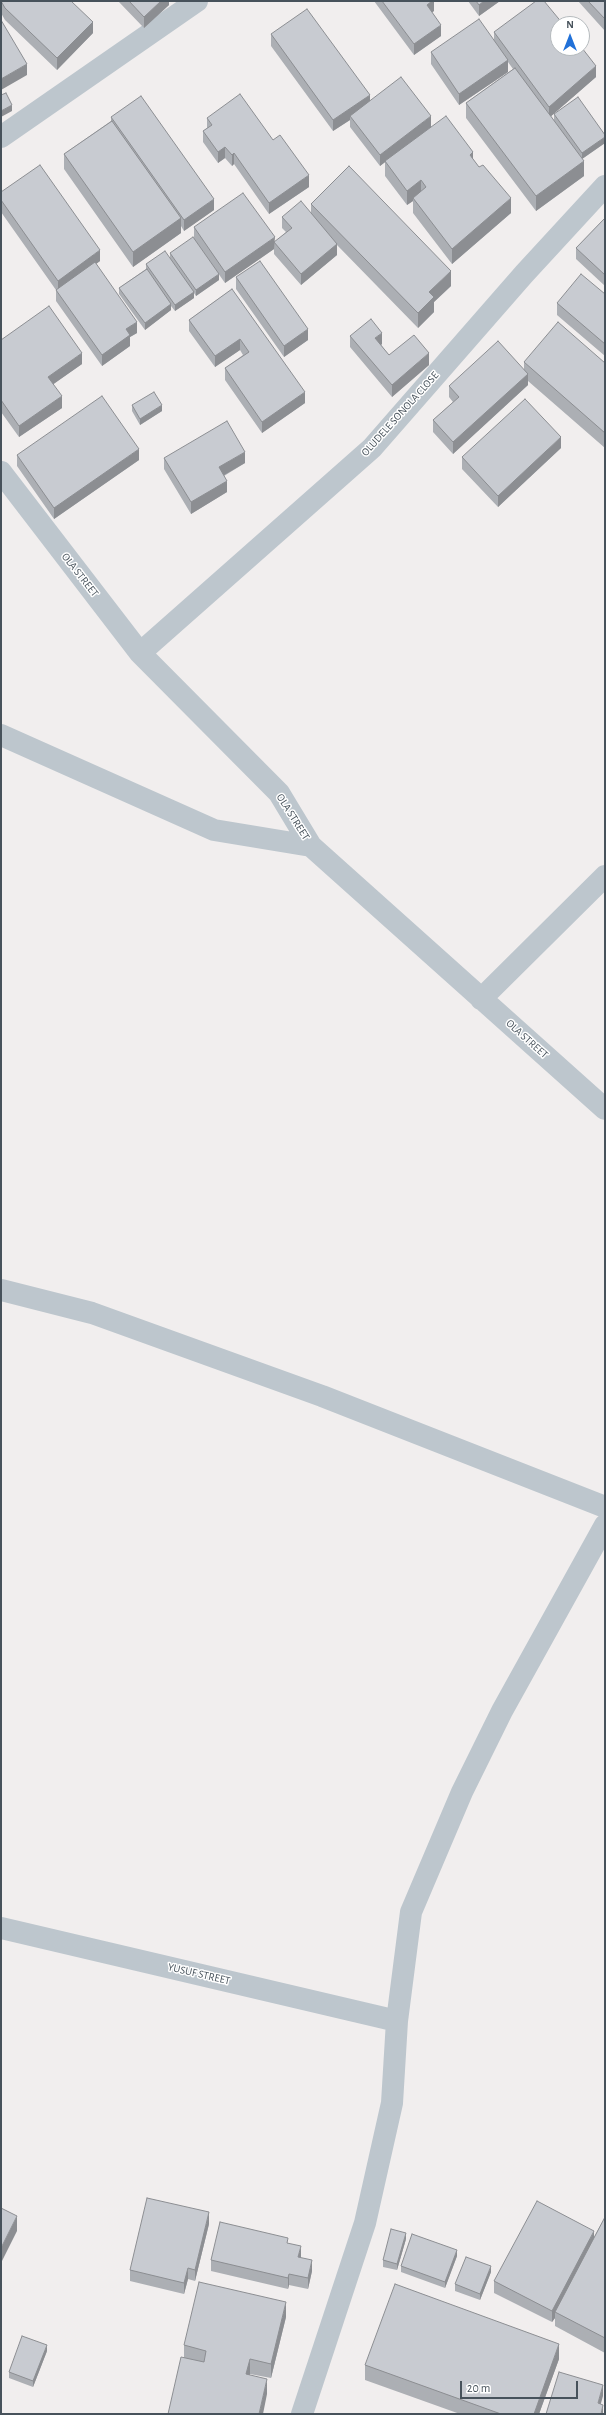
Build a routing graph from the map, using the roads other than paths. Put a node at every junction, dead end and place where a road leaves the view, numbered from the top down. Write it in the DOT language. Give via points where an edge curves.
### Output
graph roads {
  1 [pos="197,1"];
  2 [pos="1,136"];
  3 [pos="605,186"];
  4 [pos="1,472"];
  5 [pos="140,653"];
  6 [pos="1,735"];
  7 [pos="311,846"];
  8 [pos="605,876"];
  9 [pos="481,999"];
  10 [pos="605,1109"];
  11 [pos="1,1290"];
  12 [pos="605,1507"];
  13 [pos="605,1525"];
  14 [pos="1,1928"];
  15 [pos="397,2021"];
  16 [pos="302,2414"];
  1 -- 2 [label="street"];
  3 -- 5 [label="street, OLUDELE SONOLA CLOSE" via="524,274 372,448"];
  4 -- 5 [label="street, OLA STREET"];
  5 -- 7 [label="street, OLA STREET" via="279,793"];
  6 -- 7 [label="street" via="214,830"];
  7 -- 9 [label="street, OLA STREET"];
  8 -- 9 [label="street"];
  9 -- 10 [label="street, OLA STREET"];
  11 -- 12 [label="street" via="92,1313 307,1390"];
  13 -- 15 [label="street" via="502,1711 462,1792 411,1912"];
  14 -- 15 [label="street, YUSUF STREET"];
  15 -- 16 [label="street" via="392,2103 365,2223"];
}
